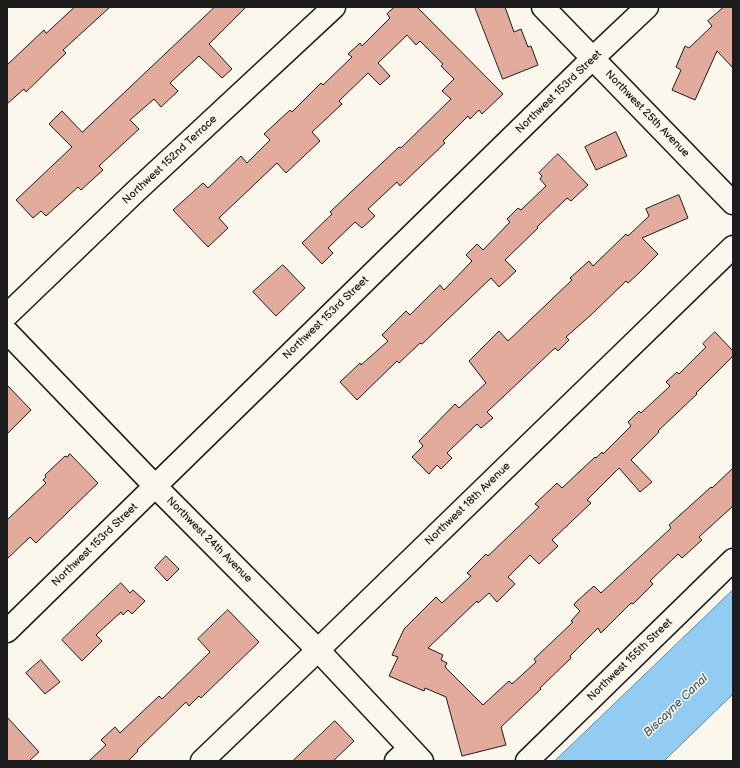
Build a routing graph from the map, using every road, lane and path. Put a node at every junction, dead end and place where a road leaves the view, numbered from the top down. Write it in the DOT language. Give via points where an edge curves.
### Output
graph roads {
  1 [pos="334,7"];
  2 [pos="543,7"];
  3 [pos="647,7"];
  4 [pos="593,58"];
  5 [pos="733,203"];
  6 [pos="733,247"];
  7 [pos="7,315"];
  8 [pos="7,332"];
  9 [pos="155,486"];
  10 [pos="733,560"];
  11 [pos="7,631"];
  12 [pos="318,650"];
  13 [pos="409,757"];
  14 [pos="202,761"];
  15 [pos="527,761"];
  1 -- 7 [label="street, Northwest 152nd Terrace"];
  2 -- 4 [label="street, Northwest 25th Avenue"];
  3 -- 4 [label="street, Northwest 153rd Street"];
  4 -- 5 [label="street, Northwest 25th Avenue"];
  4 -- 9 [label="street, Northwest 153rd Street"];
  6 -- 12 [label="street, Northwest 18th Avenue"];
  8 -- 9 [label="street, Northwest 24th Avenue"];
  9 -- 11 [label="street, Northwest 153rd Street"];
  9 -- 12 [label="street, Northwest 24th Avenue"];
  10 -- 15 [label="street, Northwest 155th Street"];
  12 -- 13 [label="street, Northwest 24th Avenue"];
  12 -- 14 [label="street, Northwest 18th Avenue"];
}
